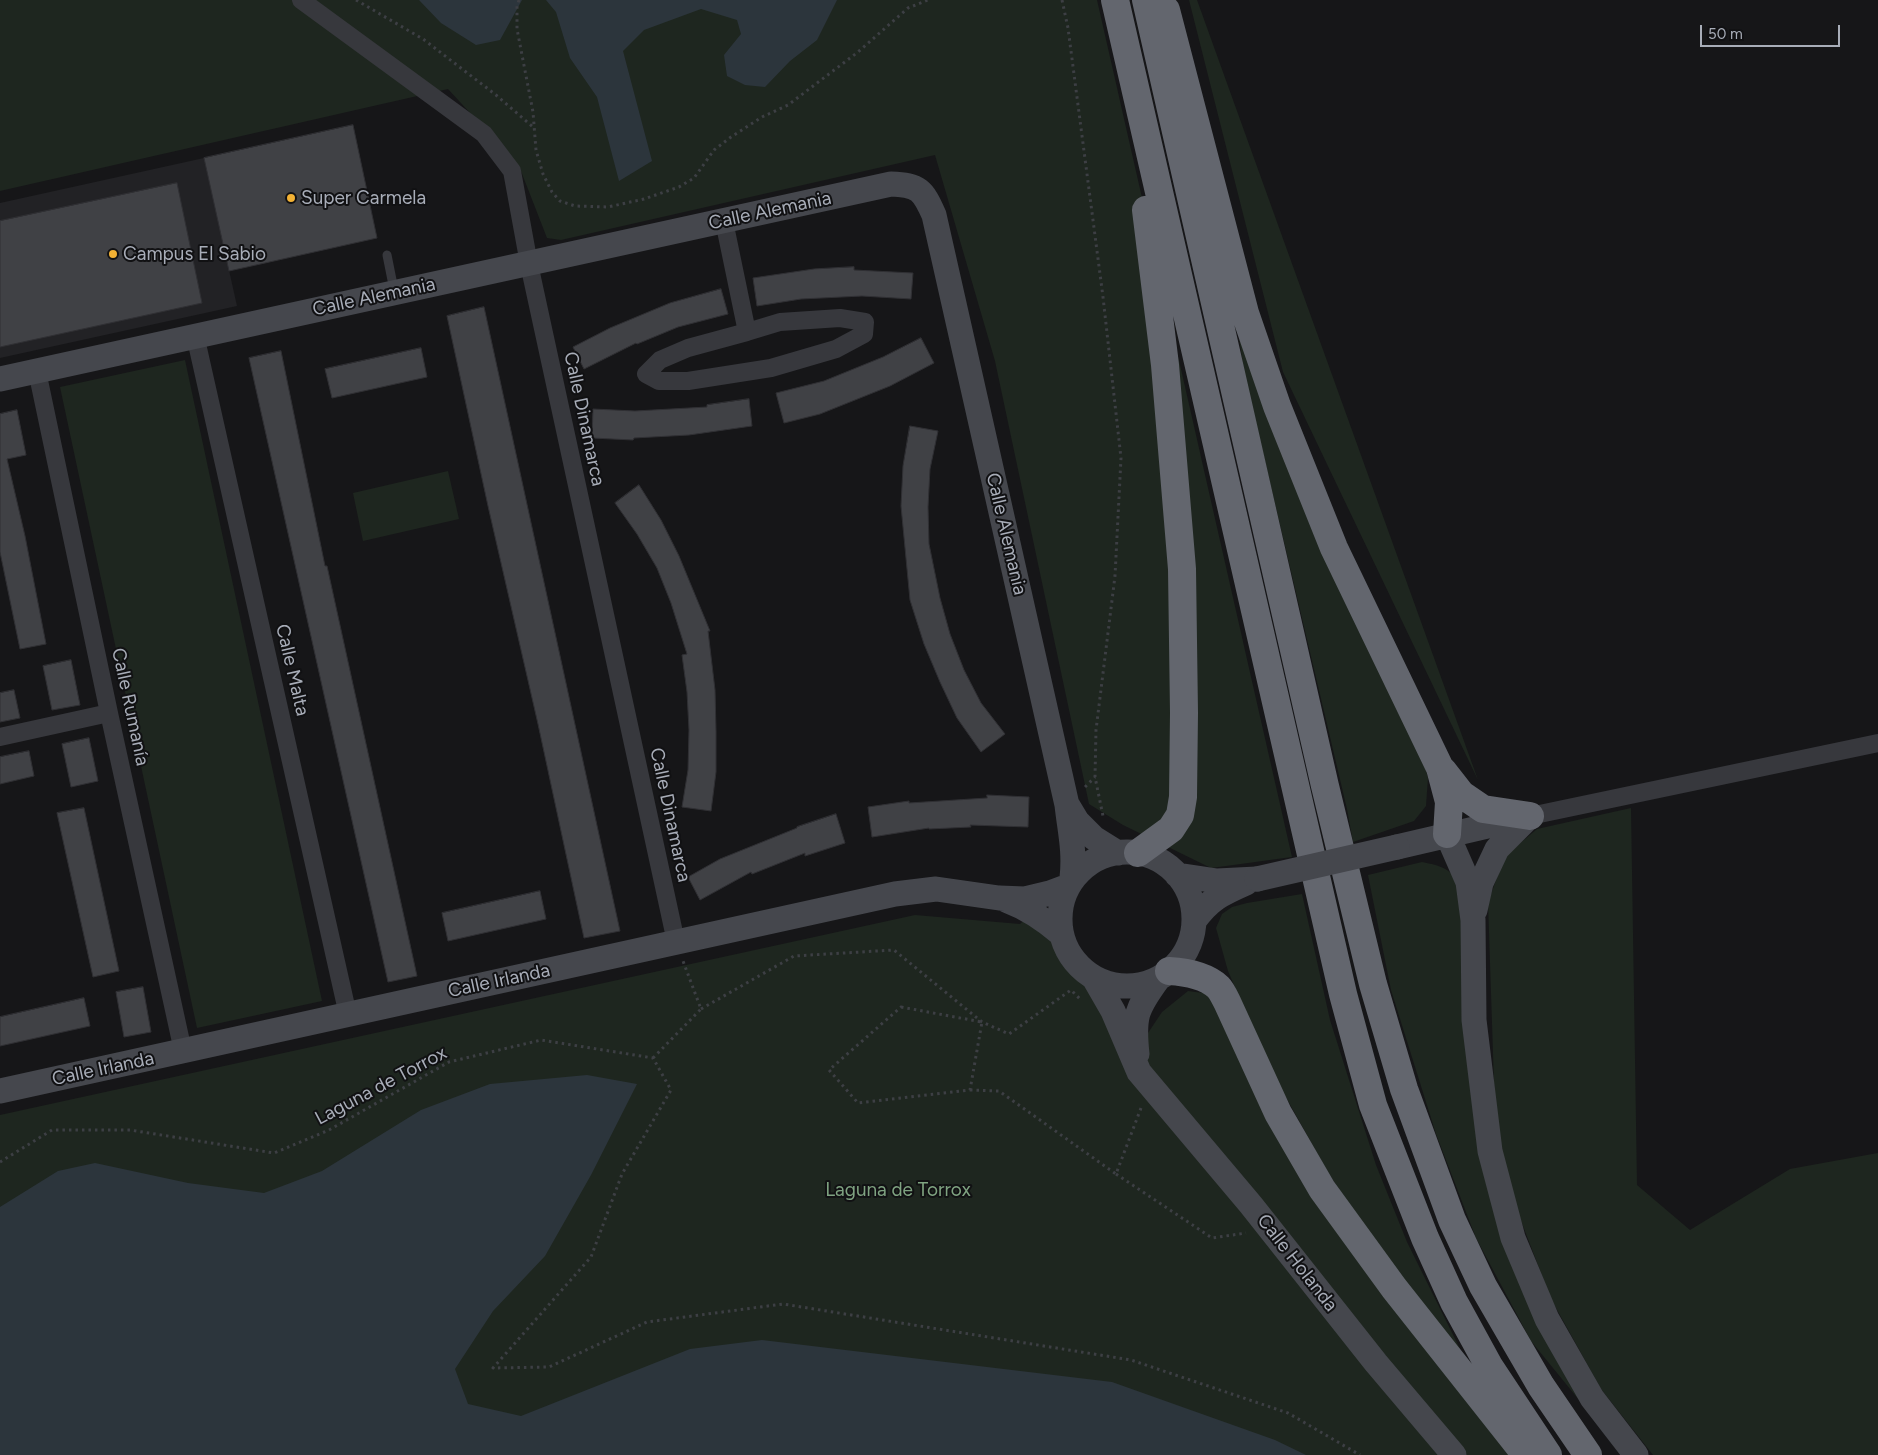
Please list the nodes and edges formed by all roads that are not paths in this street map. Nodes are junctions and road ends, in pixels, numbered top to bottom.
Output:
1 (301, 0) edge
2 (1115, 0) edge
3 (1146, 0) edge
4 (1164, 0) edge
5 (1150, 158) junction
6 (724, 221) junction
7 (387, 255) dead end
8 (529, 264) junction
9 (395, 293) junction
10 (747, 332) junction
11 (195, 335) junction
12 (37, 371) junction
13 (0, 379) edge
14 (109, 713) junction
15 (0, 737) edge
16 (1878, 743) edge
17 (1440, 768) junction
18 (1067, 805) junction
19 (1530, 816) junction
20 (1447, 834) junction
21 (1122, 850) junction
22 (1177, 875) junction
23 (1257, 879) junction
24 (1069, 883) junction
25 (999, 898) junction
26 (1473, 920) junction
27 (1194, 921) junction
28 (1061, 934) junction
29 (676, 942) junction
30 (1163, 975) junction
31 (1094, 978) junction
32 (348, 1015) junction
33 (183, 1051) junction
34 (0, 1091) edge
35 (1142, 1091) junction
36 (1454, 1455) edge
37 (1526, 1455) edge
38 (1548, 1455) edge
39 (1588, 1455) edge
40 (1636, 1455) edge

1 - 8 street, Calle Dinamarca
2 - 5 highway
3 - 39 highway
4 - 17 highway
5 - 21 highway
5 - 38 highway
6 - 8 street, Calle Alemania
6 - 10 street
6 - 18 street, Calle Alemania
7 - 9 lane
8 - 9 street, Calle Alemania
8 - 29 street, Calle Dinamarca
9 - 11 street, Calle Alemania
10 - 10 street
11 - 12 street, Calle Alemania
11 - 32 street, Calle Malta
12 - 13 street, Calle Alemania
12 - 14 street, Calle Rumanía
14 - 15 street
14 - 33 street, Calle Rumanía
16 - 19 street
17 - 19 highway
17 - 20 highway
18 - 21 street, Calle Alemania
18 - 24 street, Calle Alemania
19 - 20 street
19 - 26 street
20 - 23 street, bridge
20 - 26 street
21 - 22 street
21 - 24 street
22 - 23 street
22 - 27 street
23 - 27 street
24 - 25 street, Calle Irlanda
24 - 28 street
25 - 28 street, Calle Irlanda
25 - 29 street, Calle Irlanda
26 - 40 street
27 - 30 street
28 - 31 street
29 - 32 street, Calle Irlanda
30 - 31 street
30 - 35 street
30 - 37 highway
31 - 35 street, Calle Holanda
32 - 33 street, Calle Irlanda
33 - 34 street, Calle Irlanda
35 - 36 street, Calle Holanda

